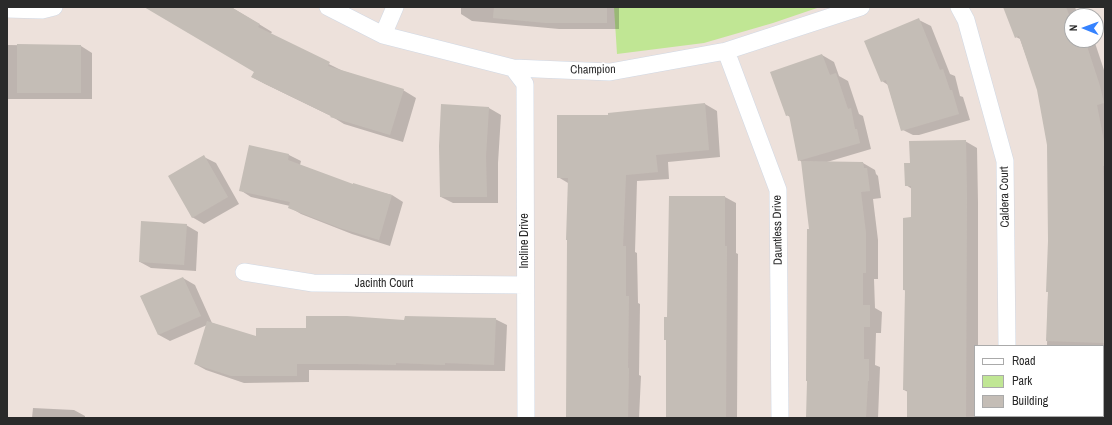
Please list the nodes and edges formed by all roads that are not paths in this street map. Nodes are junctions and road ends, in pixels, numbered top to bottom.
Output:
1 (54, 7) edge
2 (328, 7) edge
3 (395, 7) edge
4 (861, 7) edge
5 (959, 7) edge
6 (7, 9) edge
7 (383, 35) junction
8 (726, 51) junction
9 (513, 68) junction
10 (244, 272) dead end
11 (525, 285) junction
12 (1006, 345) edge
13 (526, 418) edge
14 (780, 418) edge

1 - 6 street
2 - 7 street, Champion
3 - 7 street
4 - 8 street, Champion
5 - 12 street, Caldera Court
7 - 9 street, Champion
8 - 9 street, Champion
8 - 14 street, Dauntless Drive
9 - 11 street, Incline Drive
10 - 11 street, Jacinth Court
11 - 13 street, Incline Drive

